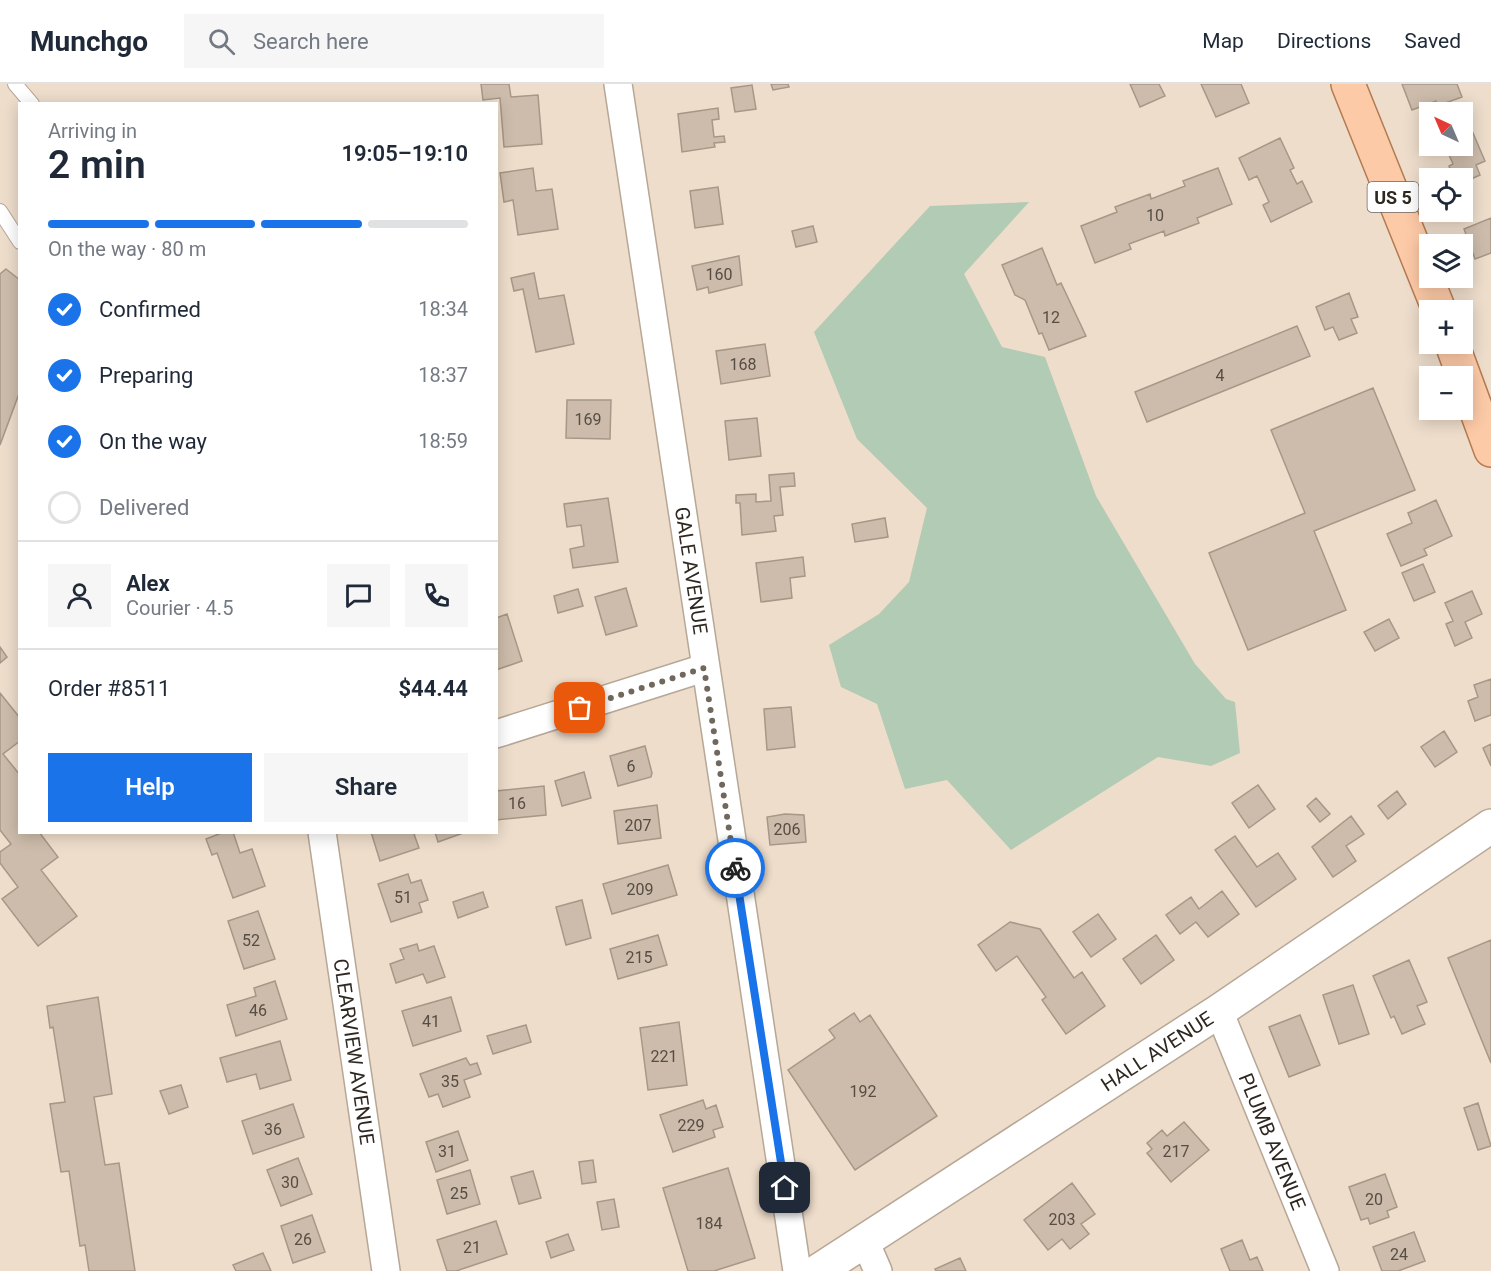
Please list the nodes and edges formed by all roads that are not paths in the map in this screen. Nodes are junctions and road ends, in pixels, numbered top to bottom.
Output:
1 (15, 84) edge
2 (618, 84) edge
3 (1348, 84) edge
4 (30, 102) edge
5 (0, 211) edge
6 (18, 239) edge
7 (1435, 300) edge
8 (1456, 354) edge
9 (1491, 450) edge
10 (704, 668) junction
11 (498, 733) edge
12 (1491, 826) edge
13 (322, 834) edge
14 (1219, 1011) junction
15 (865, 1241) junction
16 (386, 1271) edge
17 (797, 1271) edge
18 (818, 1271) edge
19 (878, 1271) edge
20 (1325, 1271) edge

1 - 4 lane
2 - 10 street, GALE AVENUE
3 - 7 main road, US 5
5 - 6 lane
8 - 9 main road
10 - 11 street
10 - 17 street, GALE AVENUE
12 - 14 street, HALL AVENUE
13 - 16 street, CLEARVIEW AVENUE
14 - 15 street, HALL AVENUE
14 - 20 street, PLUMB AVENUE
15 - 18 street, HALL AVENUE
15 - 19 street

